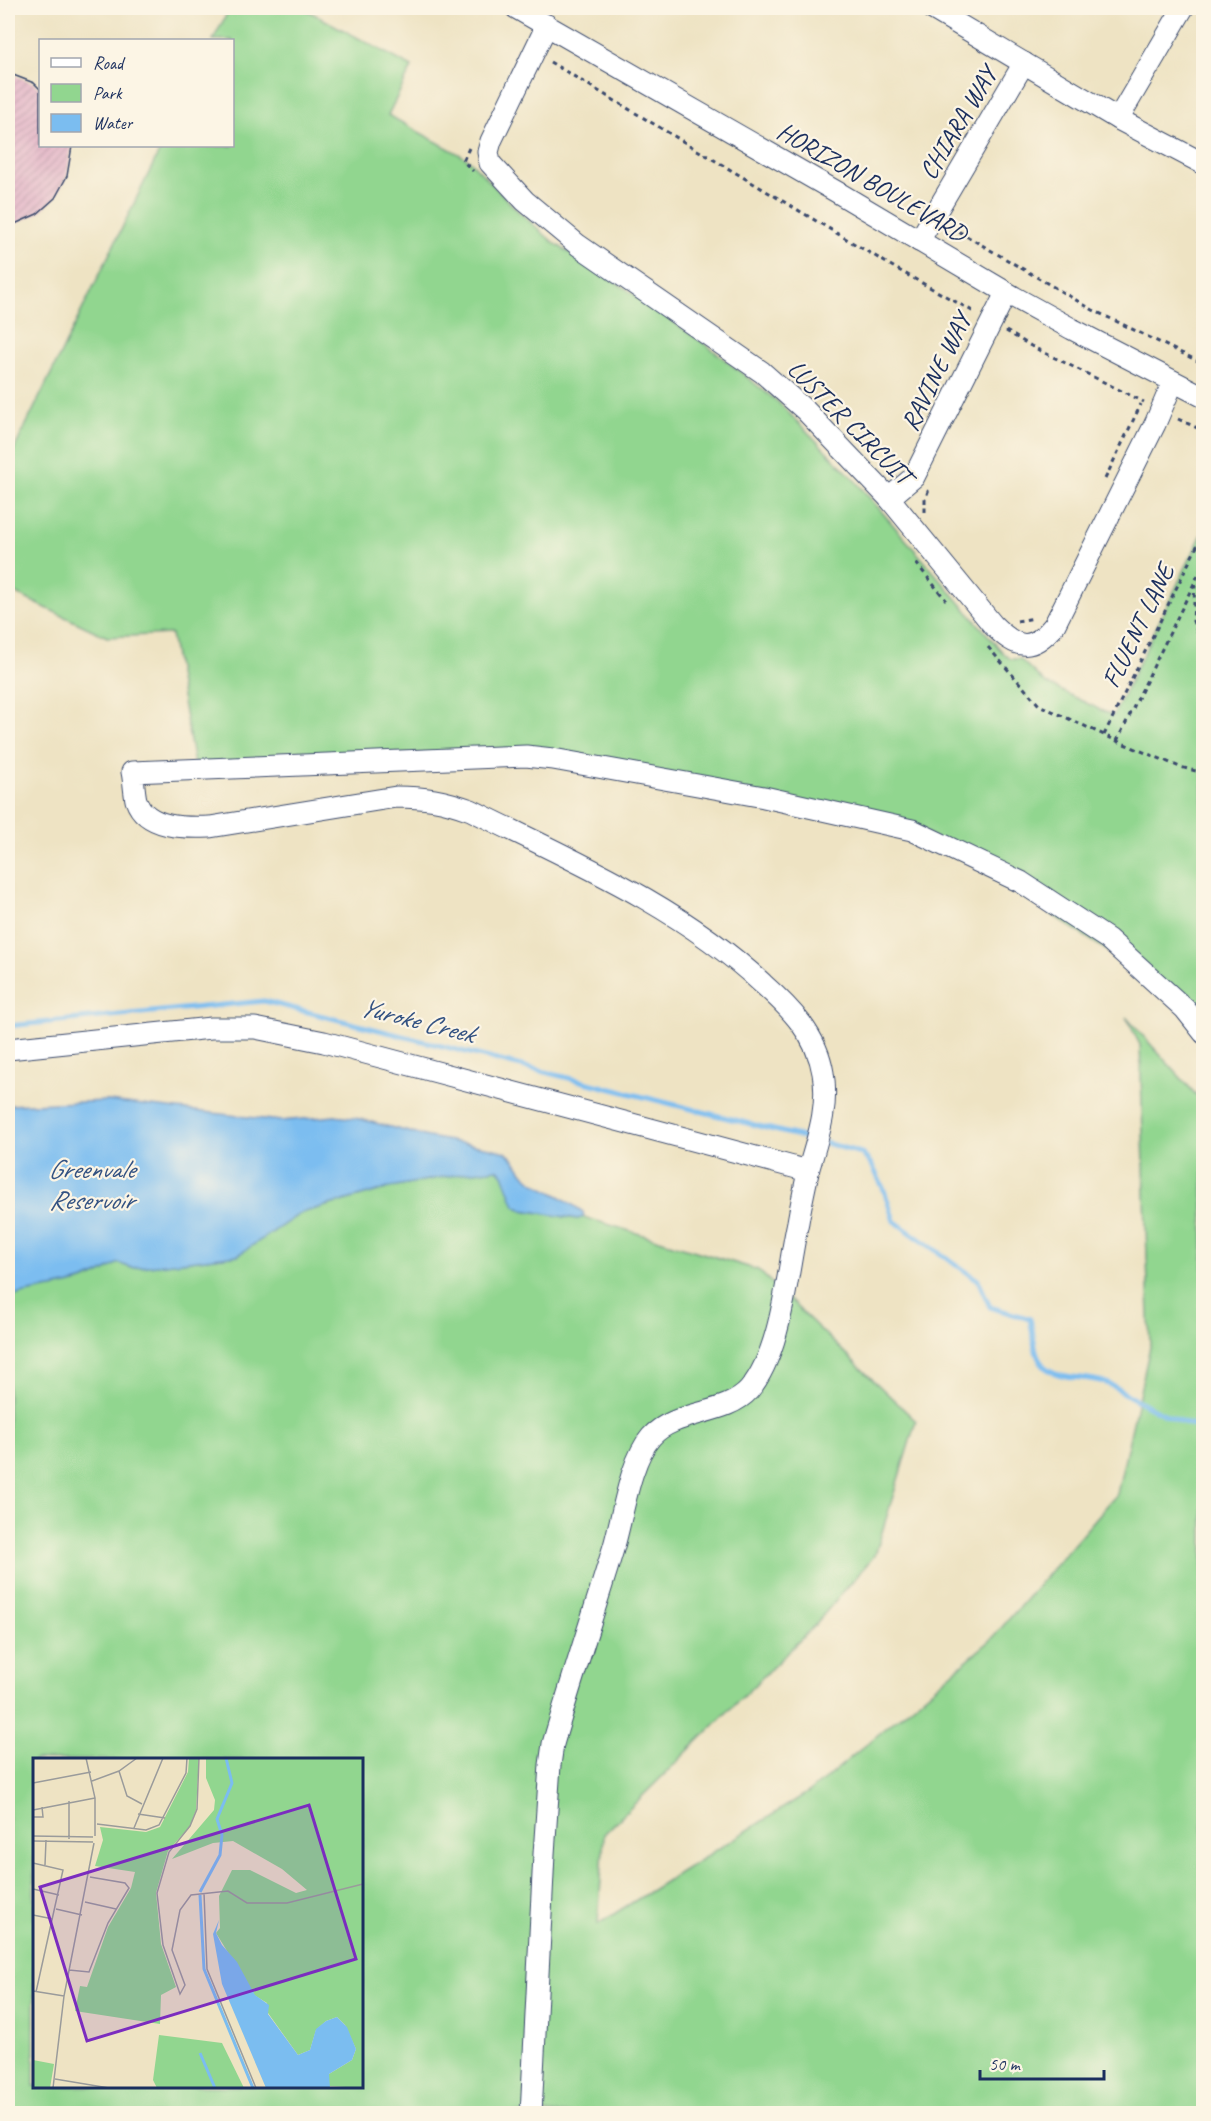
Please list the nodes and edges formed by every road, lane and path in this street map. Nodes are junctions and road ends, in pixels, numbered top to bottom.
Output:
1 (516, 8) edge
2 (931, 8) edge
3 (1183, 8) edge
4 (956, 14) edge
5 (547, 25) junction
6 (543, 58) dead end
7 (1024, 63) junction
8 (1118, 119) junction
9 (473, 141) dead end
10 (1203, 164) edge
11 (479, 177) dead end
12 (951, 227) dead end
13 (919, 241) junction
14 (1006, 293) junction
15 (982, 317) dead end
16 (1001, 328) dead end
17 (1203, 364) edge
18 (1173, 382) junction
19 (1203, 397) edge
20 (1143, 402) junction
21 (1151, 406) dead end
22 (1175, 417) dead end
23 (1203, 431) edge
24 (1102, 484) dead end
25 (930, 489) dead end
26 (889, 498) junction
27 (925, 512) dead end
28 (1203, 532) edge
29 (915, 562) dead end
30 (1203, 563) edge
31 (1196, 578) junction
32 (952, 606) dead end
33 (1037, 617) dead end
34 (1013, 621) dead end
35 (983, 641) dead end
36 (1203, 652) edge
37 (1104, 735) junction
38 (1117, 741) junction
39 (1203, 773) edge
40 (1203, 1033) edge
41 (8, 1049) edge
42 (808, 1171) junction
43 (531, 2114) edge

1 - 5 street, HORIZON BOULEVARD
2 - 4 street
3 - 8 street
4 - 7 street
5 - 13 street, HORIZON BOULEVARD
5 - 26 street, LUSTER CIRCUIT
6 - 15 path
7 - 8 street
7 - 13 street, CHIARA WAY
8 - 10 street
9 - 11 path
12 - 17 path
13 - 14 street, HORIZON BOULEVARD
14 - 18 street, HORIZON BOULEVARD
14 - 26 street, RAVINE WAY
16 - 20 path
18 - 19 street, HORIZON BOULEVARD
18 - 26 street, LUSTER CIRCUIT
20 - 21 path
20 - 24 path
22 - 23 path
25 - 27 path
28 - 37 path, FLUENT LANE
29 - 32 path
30 - 31 path
31 - 36 path
31 - 38 path
33 - 34 path
35 - 37 path
37 - 38 path
38 - 39 path
40 - 42 street
41 - 42 street
42 - 43 street

